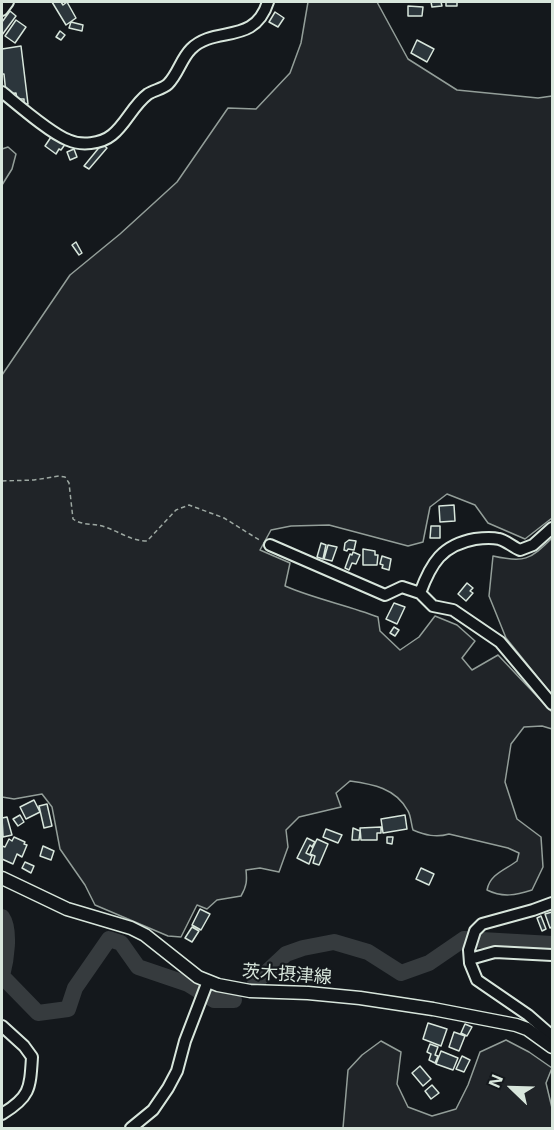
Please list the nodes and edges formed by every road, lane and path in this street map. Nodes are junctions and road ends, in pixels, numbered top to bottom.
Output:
1 (8, 2) edge
2 (268, 2) edge
3 (2, 10) edge
4 (2, 92) edge
5 (2, 481) edge
6 (552, 528) edge
7 (270, 545) joint
8 (420, 593) junction
9 (552, 704) edge
10 (2, 878) edge
11 (552, 903) edge
12 (469, 954) junction
13 (552, 955) edge
14 (206, 985) junction
15 (2, 1026) edge
16 (552, 1036) edge
17 (552, 1047) edge
18 (2, 1114) edge
19 (131, 1128) edge

1 - 3 street
2 - 4 street
5 - 7 path
6 - 8 street
7 - 8 street
8 - 9 street
10 - 14 main road, 茨木摂津線
11 - 12 street
12 - 13 street
12 - 16 street
14 - 17 main road, 茨木摂津線
14 - 19 street
15 - 18 street

